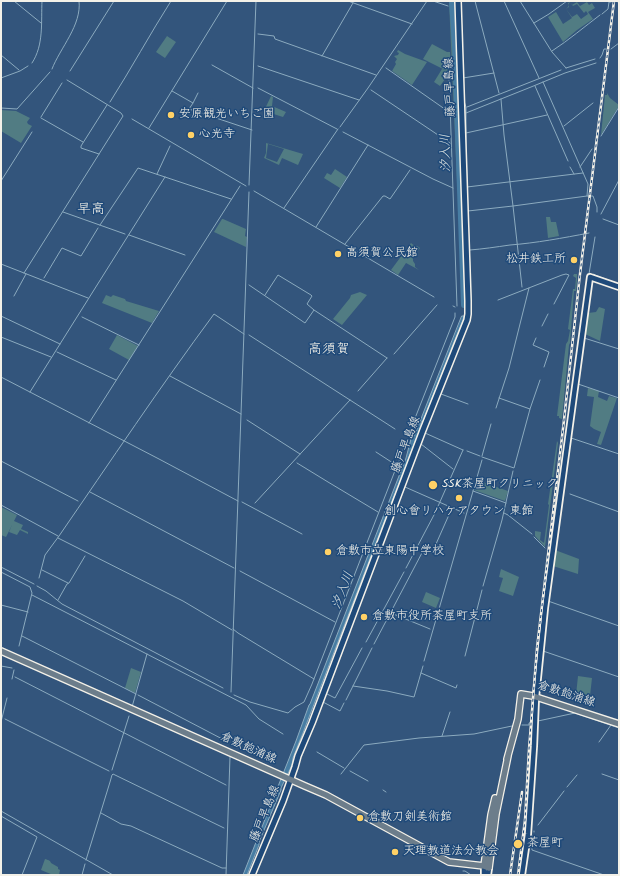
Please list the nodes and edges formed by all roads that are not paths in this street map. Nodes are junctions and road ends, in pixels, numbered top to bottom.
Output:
1 (458, 1) edge
2 (619, 287) edge
3 (1, 651) edge
4 (536, 697) junction
5 (619, 724) edge
6 (508, 756) junction
7 (289, 779) junction
8 (501, 789) junction
9 (491, 815) junction
10 (492, 840) junction
11 (486, 855) junction
12 (487, 867) junction
13 (252, 875) edge
14 (484, 875) edge
15 (488, 875) edge
16 (522, 875) edge

1 - 7 main road, 藤戸早島線
2 - 4 street
3 - 7 main road, 倉敷飽浦線
4 - 5 main road, 倉敷飽浦線
4 - 6 main road, 倉敷飽浦線
4 - 16 street
6 - 8 main road, 倉敷飽浦線
6 - 9 main road, 倉敷飽浦線
7 - 12 main road, 倉敷飽浦線
7 - 13 main road, 藤戸早島線
8 - 9 main road
8 - 10 main road, 倉敷飽浦線
9 - 11 main road, 倉敷飽浦線
10 - 11 main road
10 - 12 main road
11 - 12 main road, 倉敷飽浦線
12 - 14 street
12 - 15 street

